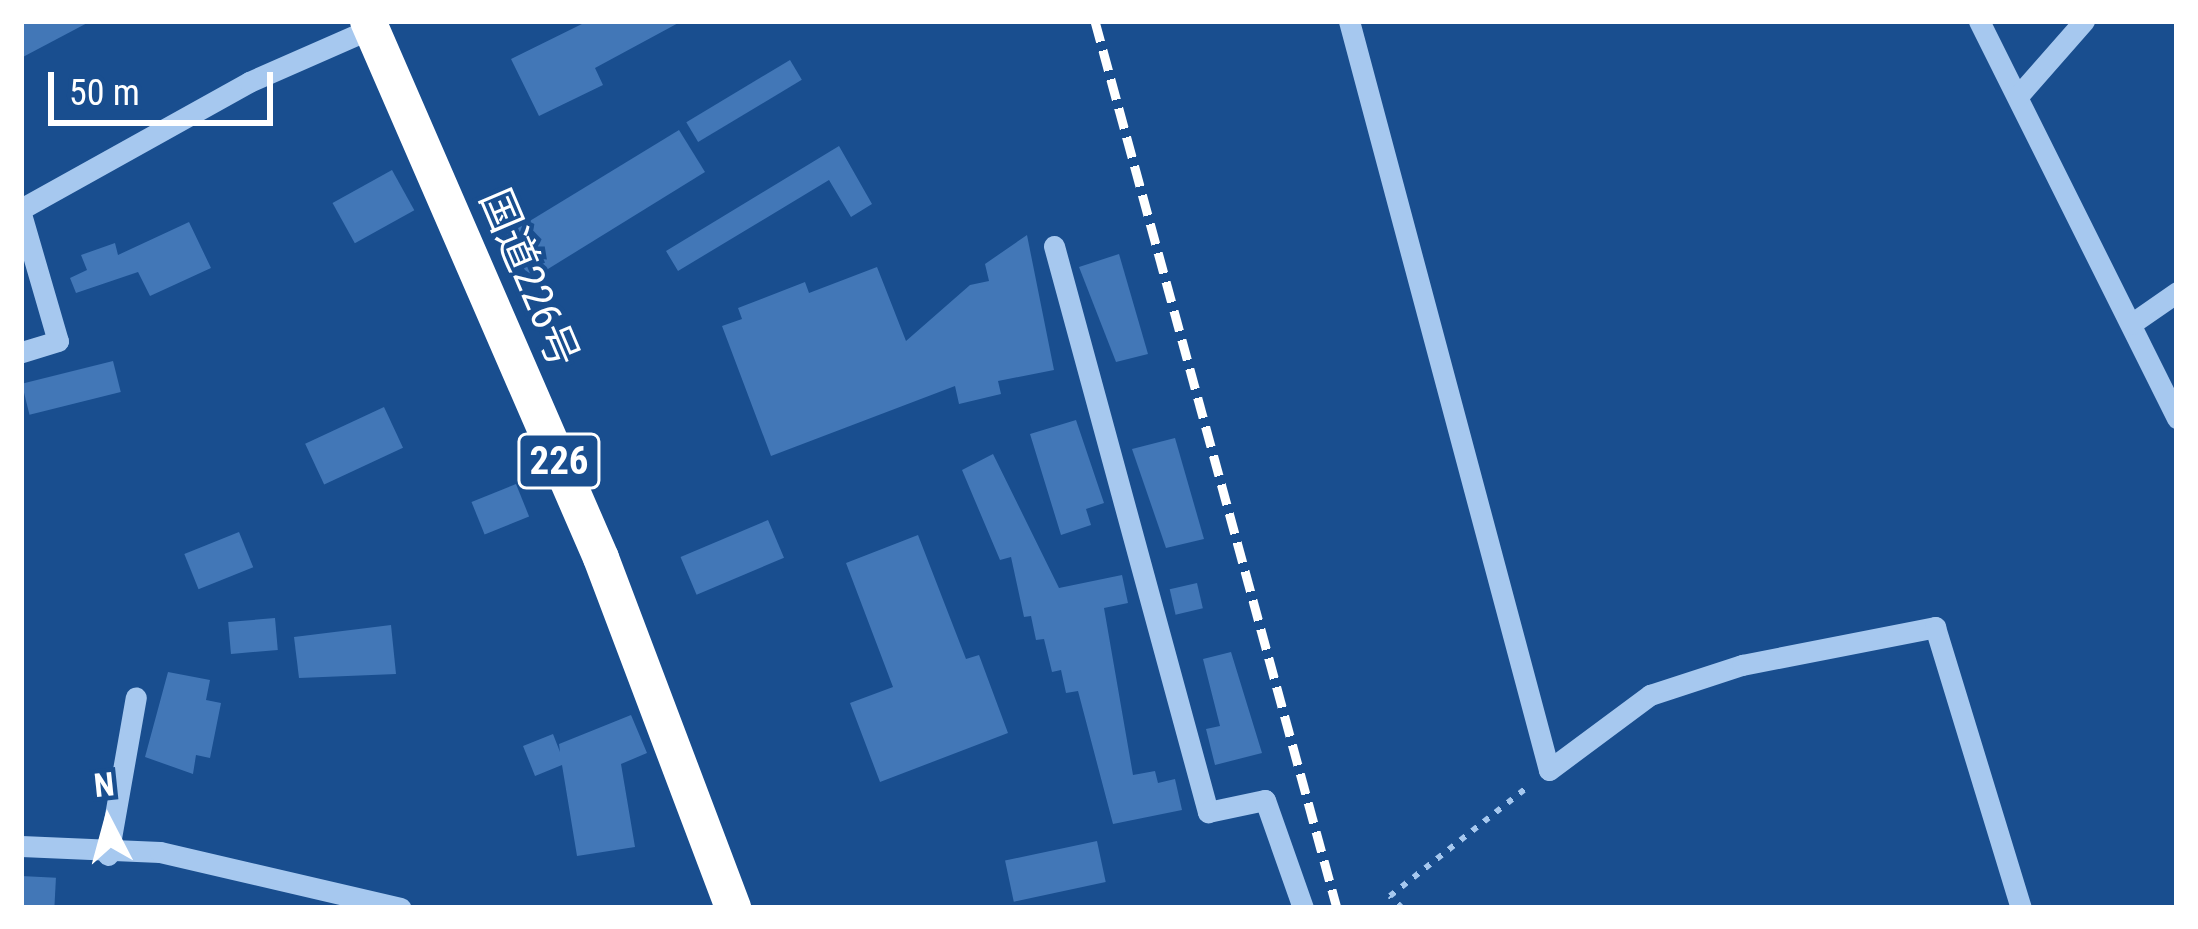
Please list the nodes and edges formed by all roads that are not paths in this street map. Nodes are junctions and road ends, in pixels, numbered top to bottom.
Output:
1 (1349, 21) edge
2 (1978, 21) edge
3 (2084, 21) edge
4 (370, 25) edge
5 (2018, 96) junction
6 (21, 212) edge
7 (1054, 246) dead end
8 (2177, 292) edge
9 (2131, 324) junction
10 (21, 352) edge
11 (2177, 418) edge
12 (136, 697) dead end
13 (21, 846) edge
14 (108, 855) junction
15 (365, 904) edge
16 (401, 908) edge
17 (734, 908) edge
18 (1303, 908) edge
19 (2021, 908) edge

1 - 19 street
2 - 5 street
3 - 5 street
4 - 6 street
4 - 17 highway, 国道226号 / 226
5 - 9 street
6 - 10 street
7 - 18 street
8 - 9 street
9 - 11 street
12 - 14 street
13 - 14 street
14 - 15 street
15 - 16 street

